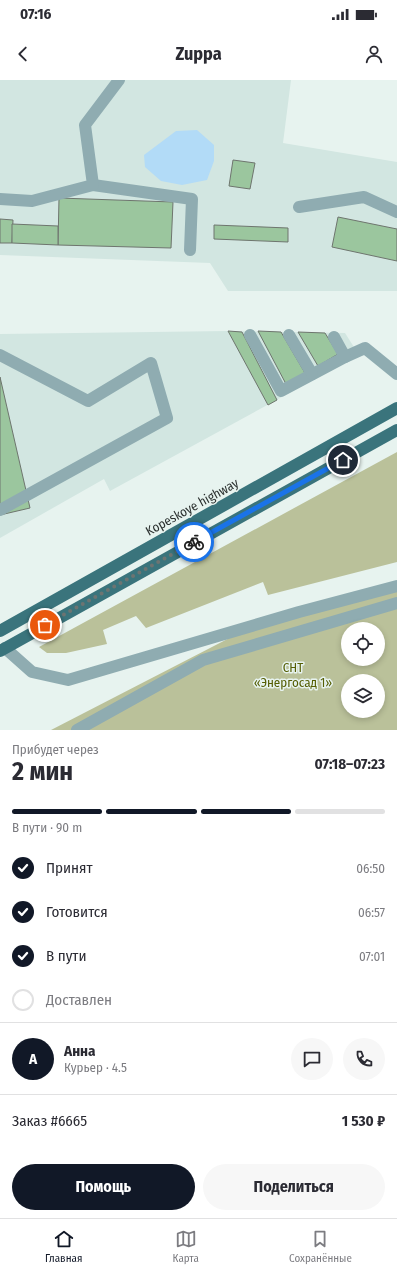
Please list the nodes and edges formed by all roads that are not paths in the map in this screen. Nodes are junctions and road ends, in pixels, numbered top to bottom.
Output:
1 (119, 80) edge
2 (93, 186) junction
3 (0, 199) edge
4 (299, 206) dead end
5 (397, 212) edge
6 (190, 250) dead end
7 (289, 335) dead end
8 (250, 336) dead end
9 (334, 338) dead end
10 (0, 355) edge
11 (345, 357) junction
12 (312, 374) junction
13 (397, 374) edge
14 (397, 408) edge
15 (397, 430) edge
16 (0, 510) edge
17 (397, 586) edge
18 (397, 603) edge
19 (0, 631) edge
20 (2, 649) edge
21 (77, 730) edge

1 - 2 street
2 - 3 street
2 - 6 street
4 - 5 street
7 - 12 street
8 - 12 street
9 - 11 street
10 - 16 street
11 - 12 street
11 - 13 street
14 - 19 main road, Kopeskoye highway
15 - 20 main road
17 - 20 street
18 - 21 street

